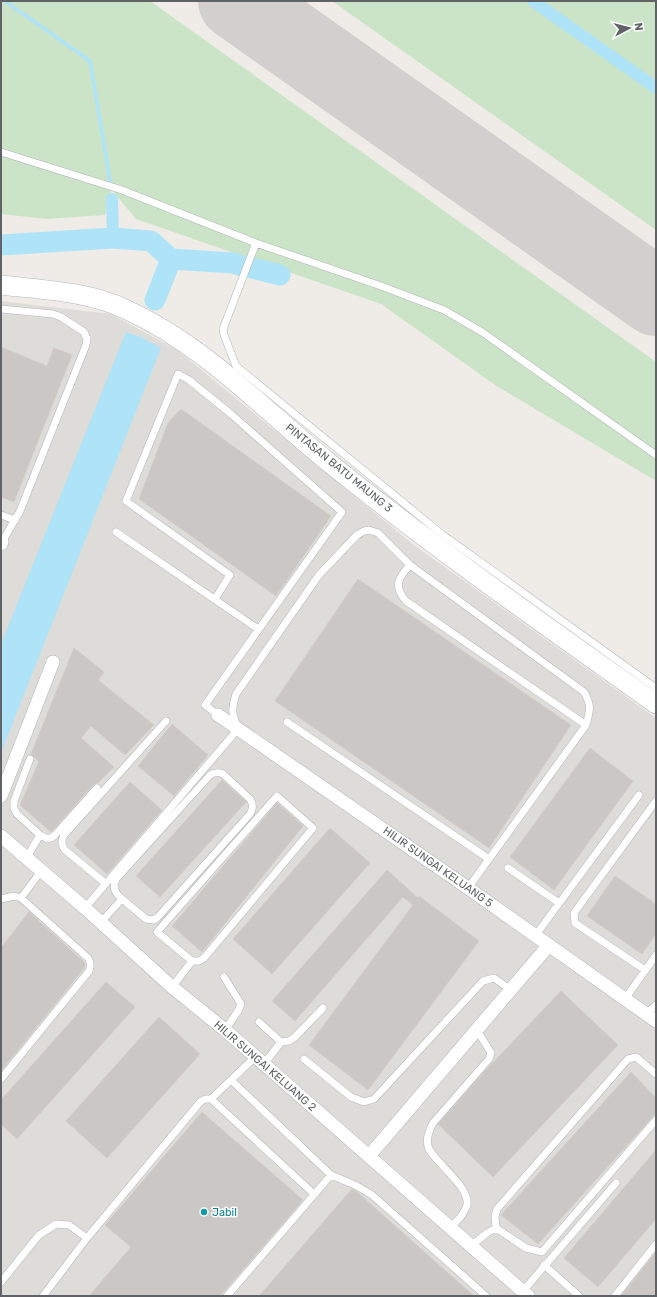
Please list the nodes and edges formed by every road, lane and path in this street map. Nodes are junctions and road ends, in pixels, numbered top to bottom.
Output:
1 (1, 152) edge
2 (256, 243) junction
3 (1, 285) edge
4 (1, 309) edge
5 (656, 455) edge
6 (1, 515) edge
7 (15, 520) junction
8 (116, 532) dead end
9 (1, 542) edge
10 (410, 565) junction
11 (215, 600) junction
12 (258, 629) junction
13 (53, 662) dead end
14 (656, 688) edge
15 (656, 704) edge
16 (218, 715) joint
17 (166, 722) dead end
18 (287, 722) dead end
19 (586, 725) junction
20 (238, 729) junction
21 (30, 759) dead end
22 (97, 788) dead end
23 (639, 795) dead end
24 (1, 796) edge
25 (656, 801) edge
26 (40, 835) junction
27 (1, 836) edge
28 (27, 857) junction
29 (489, 859) junction
30 (508, 868) dead end
31 (42, 870) junction
32 (105, 883) junction
33 (468, 888) junction
34 (21, 898) junction
35 (1, 899) edge
36 (122, 899) junction
37 (559, 903) junction
38 (86, 908) junction
39 (101, 922) junction
40 (535, 936) junction
41 (549, 945) junction
42 (656, 955) edge
43 (192, 962) junction
44 (645, 970) junction
45 (224, 977) dead end
46 (172, 987) junction
47 (511, 990) junction
48 (625, 999) junction
49 (656, 1005) edge
50 (323, 1008) dead end
51 (651, 1018) edge
52 (260, 1022) dead end
53 (225, 1030) junction
54 (477, 1030) junction
55 (281, 1042) junction
56 (304, 1059) dead end
57 (259, 1061) junction
58 (656, 1074) edge
59 (1, 1079) edge
60 (231, 1080) junction
61 (211, 1099) junction
62 (656, 1120) edge
63 (369, 1156) junction
64 (331, 1176) junction
65 (616, 1183) dead end
66 (314, 1194) junction
67 (450, 1228) junction
68 (496, 1228) junction
69 (87, 1238) junction
70 (656, 1244) edge
71 (471, 1246) junction
72 (544, 1265) junction
73 (1, 1282) edge
74 (525, 1294) edge
75 (42, 1296) edge
76 (227, 1296) edge
77 (486, 1296) edge
78 (579, 1296) edge
79 (615, 1296) edge

1 - 2 lane
2 - 5 lane
2 - 14 lane
3 - 15 street, PINTASAN BATU MAUNG 3
4 - 7 lane
6 - 7 lane
7 - 9 lane
8 - 11 lane
10 - 19 lane
10 - 19 lane
10 - 20 lane
11 - 12 lane
11 - 12 lane
12 - 16 lane
13 - 24 street
16 - 20 street, HILIR SUNGAI KELUANG 5
17 - 32 lane
18 - 29 lane
19 - 29 lane
20 - 32 lane
20 - 33 street, HILIR SUNGAI KELUANG 5
21 - 26 lane
22 - 26 lane
23 - 37 lane
25 - 44 lane
26 - 28 lane
27 - 28 street, HILIR SUNGAI KELUANG 2
28 - 31 street, HILIR SUNGAI KELUANG 2
29 - 33 lane
30 - 37 lane
31 - 34 lane
31 - 38 street, HILIR SUNGAI KELUANG 2
32 - 38 lane
33 - 40 street, HILIR SUNGAI KELUANG 5
34 - 35 lane
34 - 59 lane
36 - 36 lane
36 - 39 lane
37 - 40 lane
38 - 39 street, HILIR SUNGAI KELUANG 2
39 - 46 street, HILIR SUNGAI KELUANG 2
40 - 41 street, HILIR SUNGAI KELUANG 5
41 - 47 street
41 - 48 street, HILIR SUNGAI KELUANG 5
42 - 44 lane
43 - 43 lane
43 - 46 lane
44 - 48 lane
45 - 53 lane
46 - 53 street, HILIR SUNGAI KELUANG 2
47 - 54 street
47 - 56 lane
48 - 51 street, HILIR SUNGAI KELUANG 5
49 - 51 lane
50 - 55 lane
52 - 55 lane
53 - 57 street, HILIR SUNGAI KELUANG 2
54 - 63 street
54 - 67 lane
55 - 57 lane
57 - 60 lane
57 - 63 street, HILIR SUNGAI KELUANG 2
58 - 68 lane
60 - 61 lane
60 - 64 lane
61 - 66 lane
61 - 69 lane
62 - 68 lane
63 - 67 street, HILIR SUNGAI KELUANG 2
64 - 66 lane
64 - 77 lane
65 - 72 lane
66 - 76 lane
67 - 71 street, HILIR SUNGAI KELUANG 2
68 - 71 lane
69 - 73 lane
69 - 75 lane
70 - 79 lane
71 - 74 street, HILIR SUNGAI KELUANG 2
72 - 74 lane
72 - 78 lane

